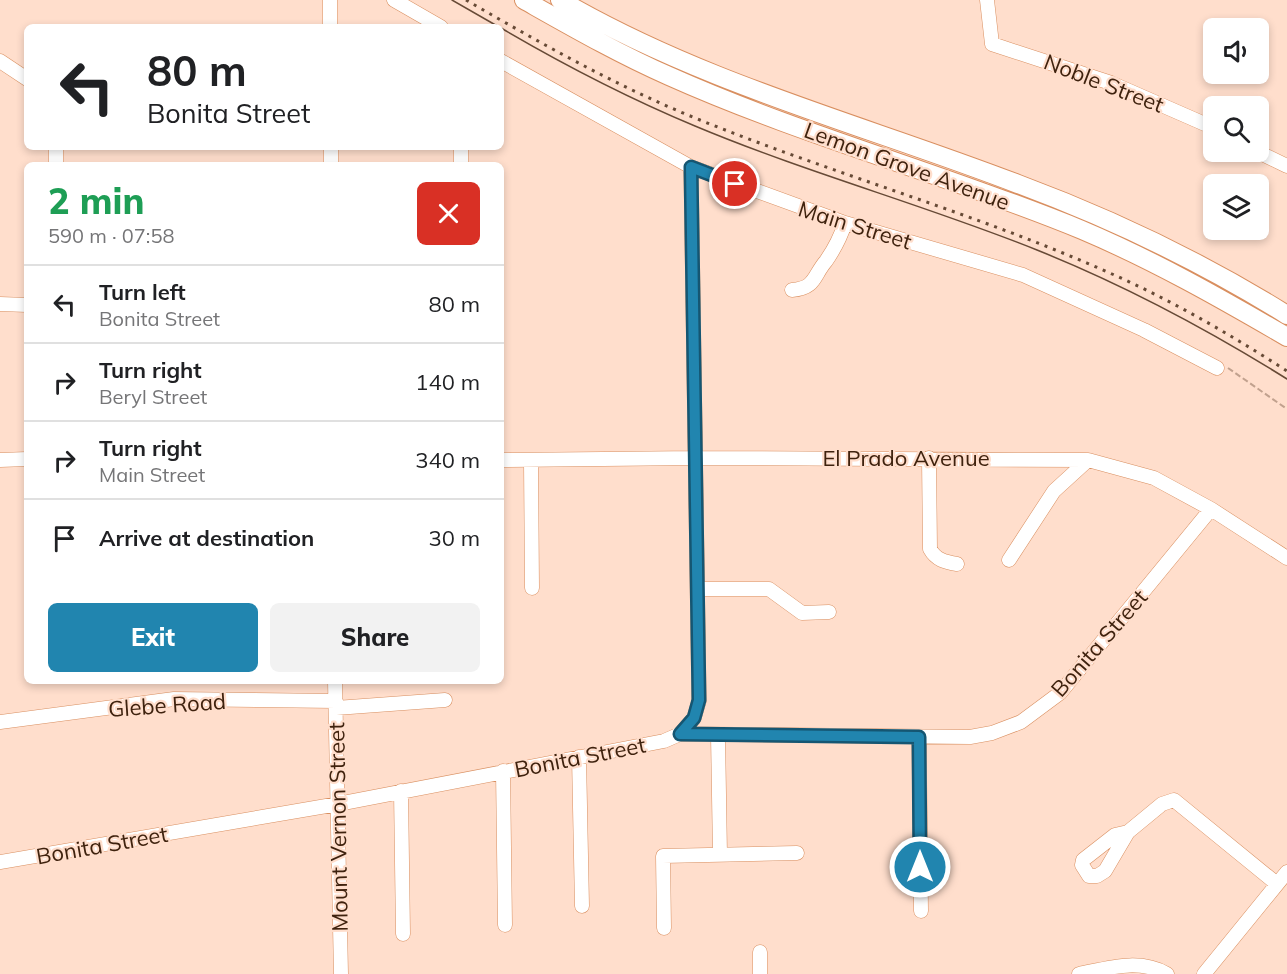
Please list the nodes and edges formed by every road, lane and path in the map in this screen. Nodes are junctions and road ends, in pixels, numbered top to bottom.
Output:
1 (330, 0) edge
2 (394, 0) edge
3 (524, 0) edge
4 (560, 0) edge
5 (987, 0) edge
6 (330, 24) edge
7 (436, 24) edge
8 (0, 61) edge
9 (504, 63) edge
10 (24, 77) edge
11 (839, 121) junction
12 (1203, 123) edge
13 (833, 139) junction
14 (1269, 157) edge
15 (1287, 166) edge
16 (691, 167) junction
17 (845, 223) junction
18 (792, 290) dead end
19 (0, 304) edge
20 (24, 305) edge
21 (1287, 315) edge
22 (1287, 337) edge
23 (1217, 368) dead end
24 (697, 458) junction
25 (929, 458) junction
26 (24, 459) edge
27 (0, 460) edge
28 (504, 460) edge
29 (1088, 460) junction
30 (531, 461) junction
31 (1211, 509) junction
32 (1287, 558) edge
33 (1009, 560) dead end
34 (957, 564) dead end
35 (532, 588) dead end
36 (698, 589) junction
37 (830, 612) dead end
38 (335, 684) edge
39 (445, 700) dead end
40 (336, 704) junction
41 (0, 722) edge
42 (680, 734) junction
43 (718, 735) junction
44 (919, 737) junction
45 (579, 757) junction
46 (502, 771) junction
47 (401, 791) junction
48 (338, 804) junction
49 (1128, 832) dead end
50 (797, 853) dead end
51 (720, 855) junction
52 (0, 862) edge
53 (1287, 872) edge
54 (1277, 884) junction
55 (582, 906) dead end
56 (921, 911) dead end
57 (505, 925) dead end
58 (664, 928) dead end
59 (403, 934) dead end
60 (760, 952) dead end
61 (341, 974) edge
62 (760, 974) edge
63 (1079, 974) edge
64 (1167, 974) edge
65 (1204, 974) edge

1 - 6 street
2 - 7 street
3 - 13 main road, Lemon Grove Avenue
4 - 11 main road, Lemon Grove Avenue
5 - 12 street, Noble Street
8 - 10 street
9 - 16 street, Main Street
11 - 13 main road
11 - 21 main road, Lemon Grove Avenue
13 - 22 main road, Lemon Grove Avenue
14 - 15 street
16 - 17 street, Main Street
16 - 24 street
17 - 18 street
17 - 23 street, Main Street
19 - 20 street
24 - 25 street, El Prado Avenue
24 - 30 street, El Prado Avenue
24 - 36 street
25 - 29 street, El Prado Avenue
25 - 34 street
26 - 27 street
28 - 30 street, El Prado Avenue
29 - 31 street, El Prado Avenue
29 - 33 street
30 - 35 street
31 - 32 street, El Prado Avenue
31 - 44 street, Bonita Street
36 - 37 street
36 - 42 street
38 - 40 street, Mount Vernon Street
39 - 40 street, Glebe Road
40 - 41 street, Glebe Road
40 - 48 street, Mount Vernon Street
42 - 43 street, Bonita Street
42 - 45 street, Bonita Street
43 - 44 street, Bonita Street
43 - 51 street
44 - 56 street
45 - 46 street, Bonita Street
45 - 55 street
46 - 47 street, Bonita Street
46 - 57 street
47 - 48 street, Bonita Street
47 - 59 street
48 - 52 street, Bonita Street
48 - 61 street, Mount Vernon Street
49 - 54 street
50 - 51 street
51 - 58 street
53 - 54 street
54 - 65 street
60 - 62 street
63 - 64 street

